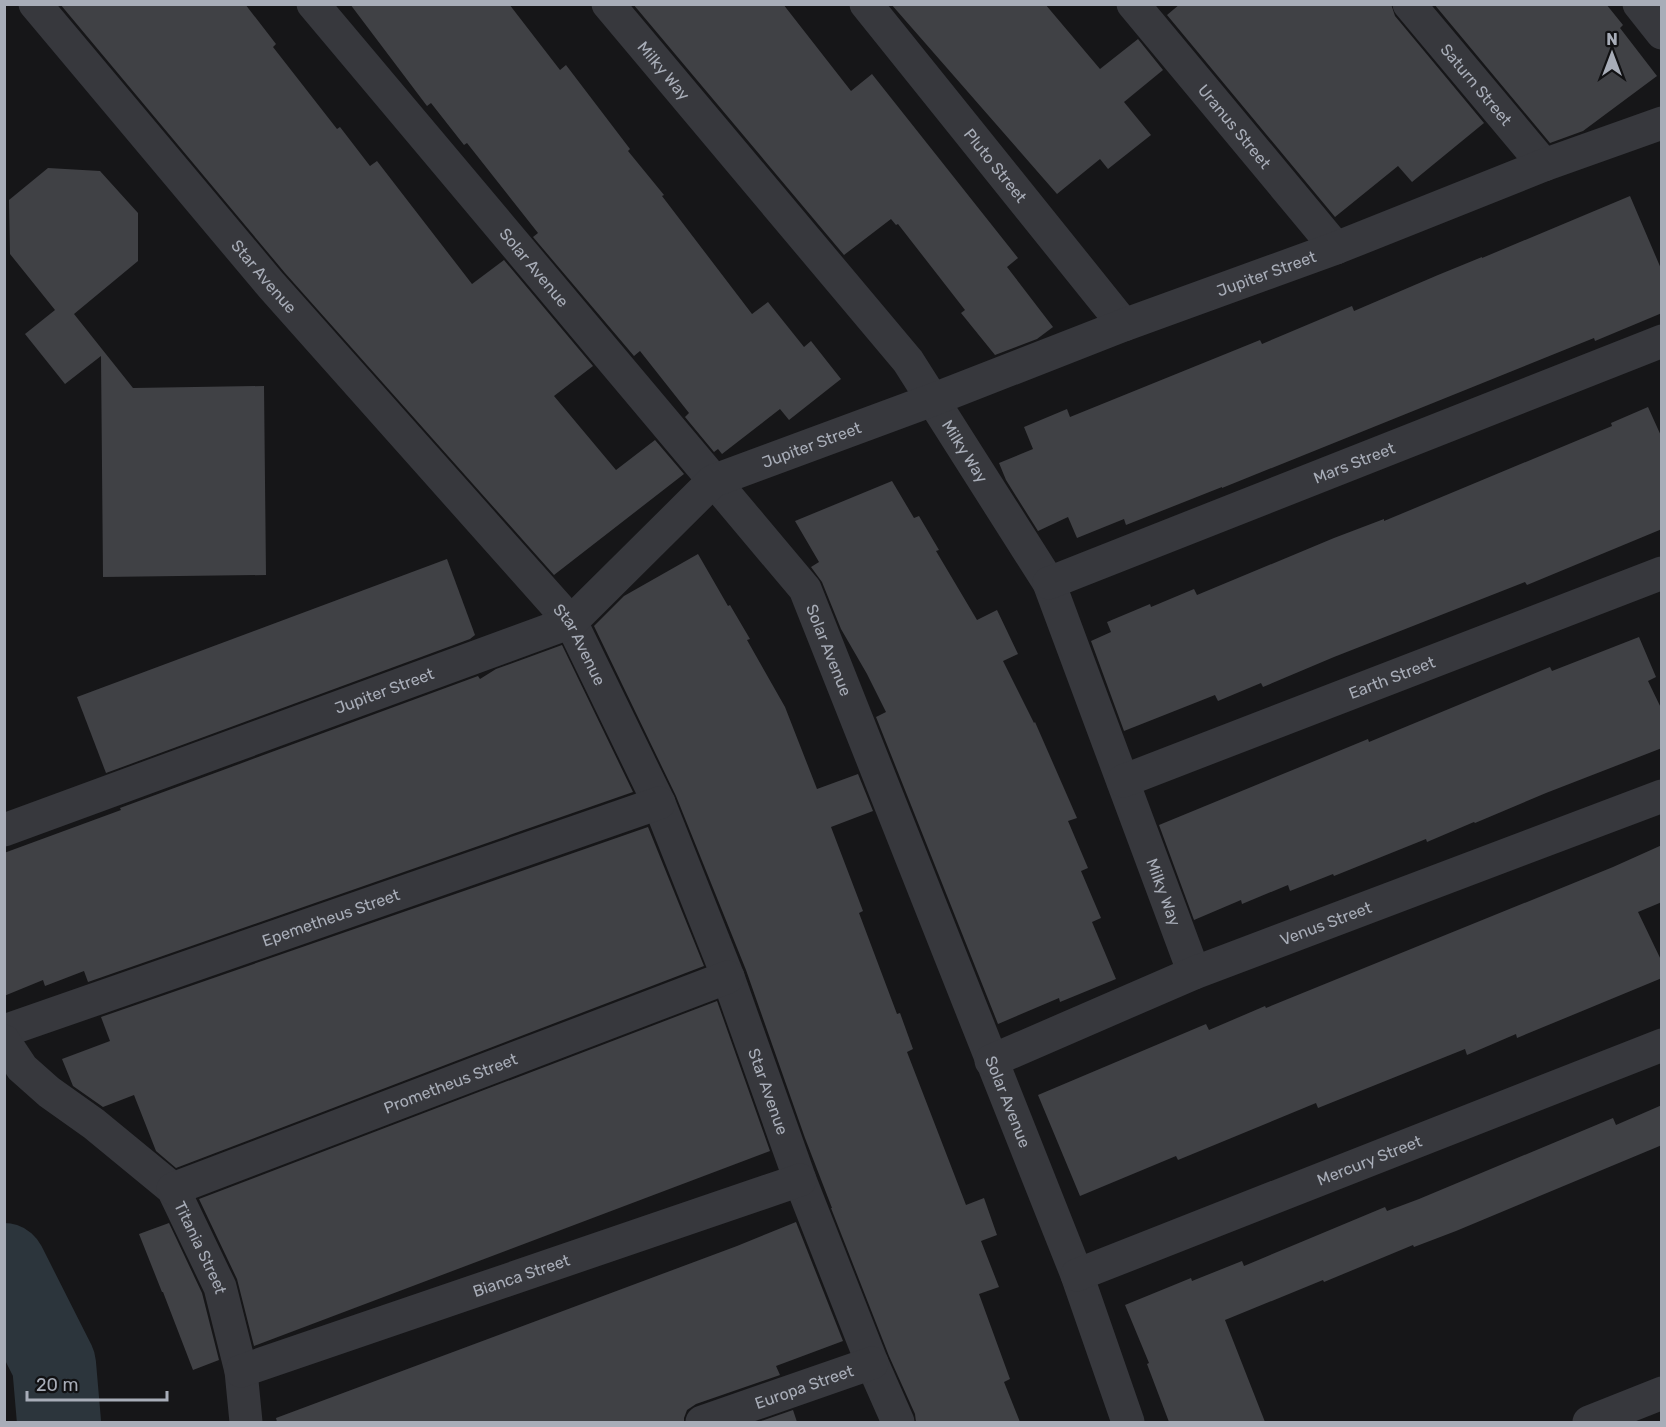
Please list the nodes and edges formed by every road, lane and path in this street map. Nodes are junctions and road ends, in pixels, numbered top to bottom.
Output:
1 (35, 4) edge
2 (313, 4) edge
3 (608, 4) edge
4 (866, 4) edge
5 (1133, 4) edge
6 (1409, 4) edge
7 (1639, 4) edge
8 (1662, 33) edge
9 (1662, 123) edge
10 (1544, 165) junction
11 (1336, 248) junction
12 (1124, 325) junction
13 (1662, 341) edge
14 (932, 400) junction
15 (713, 482) junction
16 (1662, 573) edge
17 (1049, 583) junction
18 (571, 622) junction
19 (1123, 781) junction
20 (1662, 796) edge
21 (659, 803) junction
22 (4, 830) edge
23 (1194, 973) junction
24 (728, 977) junction
25 (4, 1031) edge
26 (4, 1041) edge
27 (1662, 1045) edge
28 (991, 1061) junction
29 (800, 1180) junction
30 (173, 1189) junction
31 (1077, 1275) junction
32 (872, 1363) junction
33 (241, 1371) junction
34 (1662, 1393) edge
35 (246, 1422) edge
36 (702, 1422) edge
37 (898, 1422) edge
38 (1128, 1422) edge
39 (1589, 1422) edge

1 - 18 street, Star Avenue
2 - 15 street, Solar Avenue
3 - 14 street, Milky Way
4 - 12 street, Pluto Street
5 - 11 street, Uranus Street
6 - 10 street, Saturn Street
7 - 8 street
9 - 10 street, Jupiter Street
10 - 11 street, Jupiter Street
11 - 12 street, Jupiter Street
12 - 14 street, Jupiter Street
13 - 17 street, Mars Street
14 - 15 street, Jupiter Street
14 - 17 street, Milky Way
15 - 18 street, Jupiter Street
15 - 28 street, Solar Avenue
16 - 19 street, Earth Street
17 - 19 street, Milky Way
18 - 21 street, Star Avenue
18 - 22 street, Jupiter Street
19 - 23 street, Milky Way
20 - 23 street, Venus Street
21 - 24 street, Star Avenue
21 - 25 street, Epemetheus Street
23 - 28 street, Venus Street
24 - 29 street, Star Avenue
24 - 30 street, Prometheus Street
26 - 30 street, Titania Street
27 - 31 street, Mercury Street
28 - 31 street, Solar Avenue
29 - 32 street, Star Avenue
29 - 33 street, Bianca Street
30 - 33 street, Titania Street
31 - 38 street, Solar Avenue
32 - 36 street, Europa Street
32 - 37 street, Star Avenue
33 - 35 street, Titania Street
34 - 39 street

